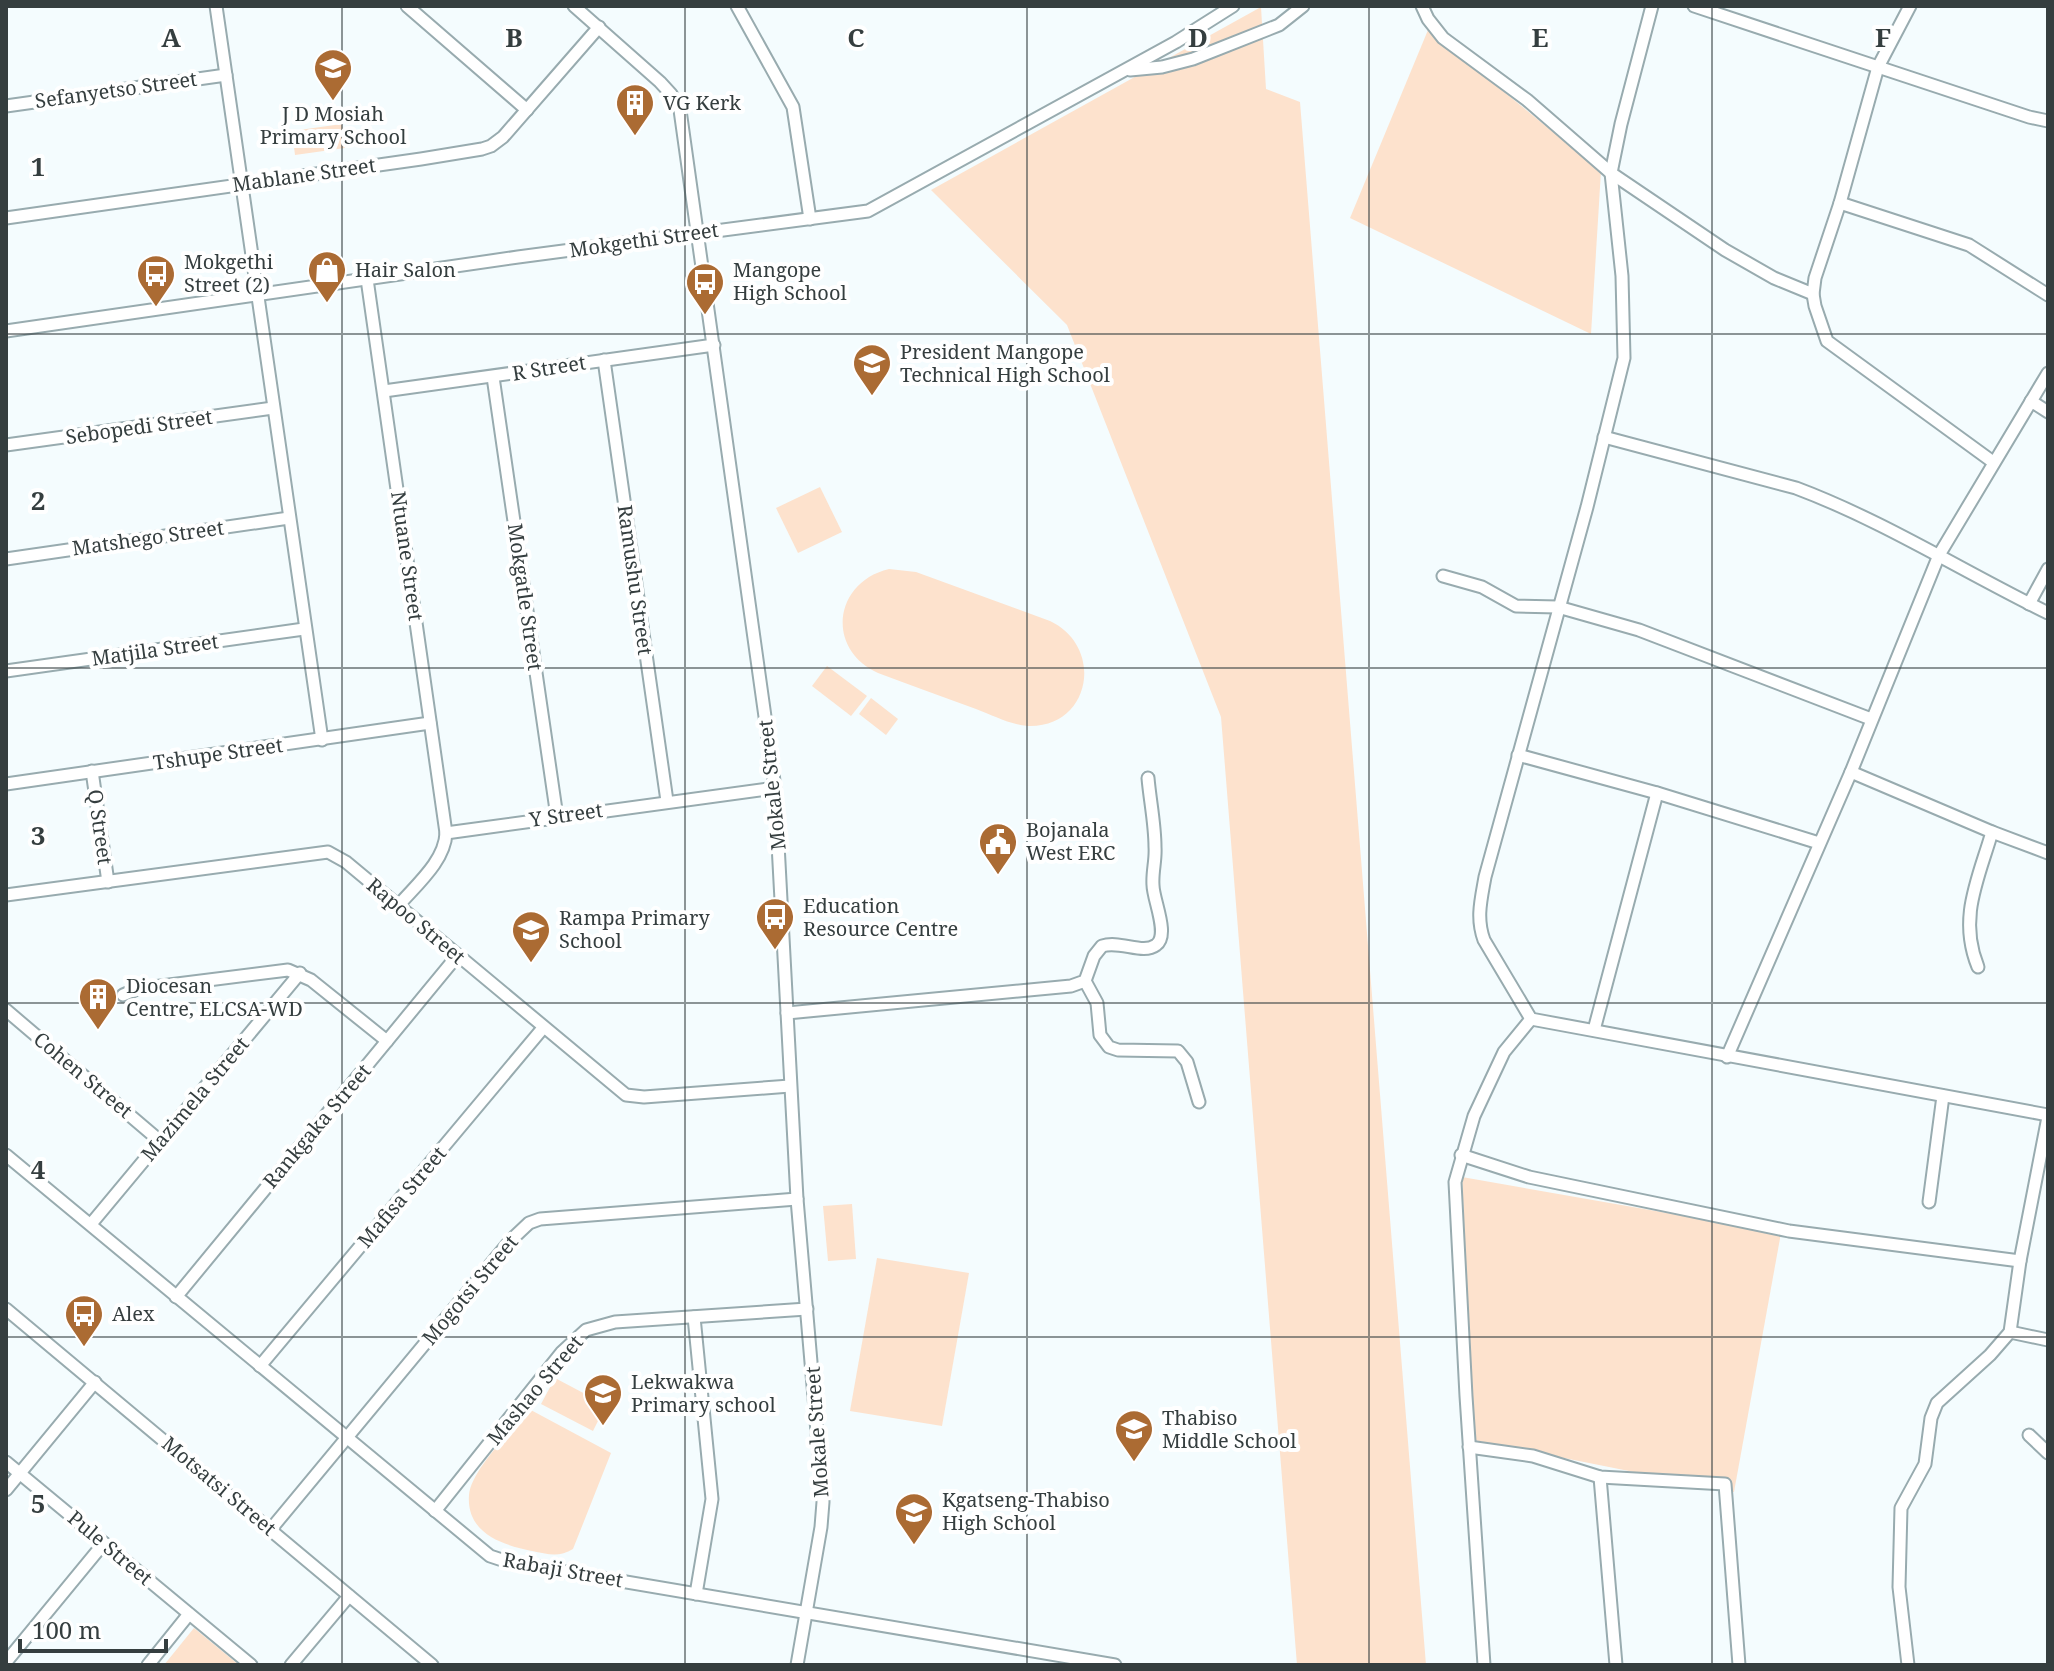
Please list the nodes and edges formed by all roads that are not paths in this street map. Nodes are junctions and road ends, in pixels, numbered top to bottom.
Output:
1 (216, 6) edge
2 (407, 6) edge
3 (574, 6) edge
4 (737, 6) edge
5 (1233, 6) edge
6 (1303, 6) edge
7 (1422, 6) edge
8 (1652, 6) edge
9 (1694, 6) edge
10 (1910, 6) edge
11 (599, 27) junction
12 (1878, 67) junction
13 (1124, 71) junction
14 (226, 75) junction
15 (6, 106) edge
16 (527, 110) junction
17 (2048, 121) edge
18 (1611, 173) junction
19 (241, 184) junction
20 (1840, 203) junction
21 (6, 218) edge
22 (810, 219) junction
23 (698, 233) junction
24 (367, 279) junction
25 (1813, 294) junction
26 (257, 295) junction
27 (2048, 295) edge
28 (6, 331) edge
29 (714, 345) junction
30 (604, 360) junction
31 (2048, 373) edge
32 (493, 377) junction
33 (384, 391) junction
34 (2031, 401) junction
35 (273, 408) junction
36 (2048, 412) edge
37 (1604, 437) junction
38 (6, 445) edge
39 (1993, 462) junction
40 (289, 518) junction
41 (1939, 555) junction
42 (6, 559) edge
43 (2048, 569) edge
44 (1443, 576) dead end
45 (2029, 604) junction
46 (1558, 607) junction
47 (2048, 613) edge
48 (304, 629) junction
49 (6, 671) edge
50 (1871, 719) junction
51 (430, 723) junction
52 (322, 740) junction
53 (1518, 755) junction
54 (92, 771) junction
55 (1851, 772) junction
56 (1148, 778) dead end
57 (6, 784) edge
58 (775, 788) junction
59 (1657, 793) junction
60 (667, 801) junction
61 (557, 817) junction
62 (1992, 832) junction
63 (446, 833) junction
64 (1819, 843) junction
65 (2048, 853) edge
66 (108, 882) junction
67 (6, 895) edge
68 (398, 906) junction
69 (457, 956) junction
70 (1978, 967) dead end
71 (300, 973) junction
72 (1085, 981) junction
73 (123, 995) dead end
74 (6, 1010) edge
75 (787, 1013) junction
76 (1531, 1019) junction
77 (543, 1028) junction
78 (1594, 1030) junction
79 (387, 1041) junction
80 (1727, 1057) junction
81 (790, 1086) junction
82 (1943, 1096) junction
83 (1199, 1102) dead end
84 (2048, 1116) edge
85 (160, 1141) junction
86 (6, 1155) edge
87 (1461, 1155) junction
88 (797, 1199) junction
89 (1929, 1202) dead end
90 (91, 1224) junction
91 (2020, 1261) junction
92 (176, 1297) junction
93 (6, 1309) edge
94 (807, 1309) junction
95 (694, 1317) junction
96 (2010, 1332) junction
97 (2048, 1340) edge
98 (260, 1366) junction
99 (95, 1382) junction
100 (2029, 1435) dead end
101 (346, 1438) junction
102 (1469, 1447) junction
103 (2048, 1453) edge
104 (6, 1462) edge
105 (20, 1474) junction
106 (1600, 1477) junction
107 (6, 1490) edge
108 (435, 1511) junction
109 (271, 1529) junction
110 (104, 1543) junction
111 (696, 1594) junction
112 (349, 1596) junction
113 (806, 1613) junction
114 (189, 1614) junction
115 (6, 1662) edge
116 (148, 1665) edge
117 (251, 1665) edge
118 (291, 1665) edge
119 (432, 1665) edge
120 (797, 1665) edge
121 (1115, 1665) edge
122 (1484, 1665) edge
123 (1616, 1665) edge
124 (1739, 1665) edge
125 (1908, 1665) edge

1 - 14 street
2 - 16 street
3 - 11 street, Mokale Street
4 - 22 street
5 - 13 street, Mokgethi Street
6 - 13 street
7 - 18 street
8 - 18 street
9 - 12 street
10 - 12 street
11 - 16 street, Mablane Street
11 - 23 street, Mokale Street
12 - 17 street
12 - 20 street
13 - 22 street, Mokgethi Street
14 - 15 street, Sefanyetso Street
14 - 19 street
16 - 19 street, Mablane Street
18 - 25 street
18 - 37 street
19 - 21 street, Mablane Street
19 - 26 street
20 - 25 street
20 - 27 street
22 - 23 street, Mokgethi Street
23 - 24 street, Mokgethi Street
23 - 29 street, Mokale Street
24 - 26 street, Mokgethi Street
24 - 33 street, Ntuane Street
25 - 39 street
26 - 28 street, Mokgethi Street
26 - 35 street
29 - 30 street, R Street
29 - 58 street, Mokale Street
30 - 32 street, R Street
30 - 60 street, Ramushu Street
31 - 34 street
32 - 33 street, R Street
32 - 61 street, Mokgatle Street
33 - 51 street, Ntuane Street
34 - 36 street
34 - 39 street
35 - 38 street, Sebopedi Street
35 - 40 street
37 - 41 street
37 - 46 street
39 - 41 street
40 - 42 street, Matshego Street
40 - 48 street
41 - 45 street
41 - 50 street
43 - 45 street
44 - 46 street
45 - 47 street
46 - 50 street
46 - 53 street
48 - 49 street, Matjila Street
48 - 52 street
50 - 55 street
51 - 52 street, Tshupe Street
51 - 63 street, Ntuane Street
52 - 54 street, Tshupe Street
53 - 59 street
53 - 76 street
54 - 57 street, Tshupe Street
54 - 66 street, Q Street
55 - 62 street
55 - 64 street
56 - 72 street
58 - 60 street, Y Street
58 - 75 street, Mokale Street
59 - 64 street
59 - 78 street
60 - 61 street, Y Street
61 - 63 street, Y Street
62 - 65 street
62 - 70 street
63 - 68 street
64 - 80 street
66 - 67 street, Rapoo Street
66 - 68 street, Rapoo Street
68 - 69 street, Rapoo Street
69 - 77 street, Rapoo Street
69 - 79 street, Rankgaka Street
71 - 73 street
71 - 79 street
71 - 85 street, Mazimela Street
72 - 75 street
72 - 83 street
74 - 85 street, Cohen Street
75 - 81 street, Mokale Street
76 - 78 street
76 - 87 street
77 - 81 street, Rapoo Street
77 - 98 street, Mafisa Street
78 - 80 street
79 - 92 street, Rankgaka Street
80 - 82 street
81 - 88 street, Mokale Street
82 - 84 street
82 - 89 street
84 - 91 street
85 - 90 street, Mazimela Street
86 - 90 street, Rabaji Street
87 - 91 street
87 - 102 street
88 - 94 street, Mokale Street
88 - 101 street, Mogotsi Street
90 - 92 street, Rabaji Street
91 - 96 street
92 - 98 street, Rabaji Street
93 - 99 street, Motsatsi Street
94 - 95 street, Mashao Street
94 - 113 street, Mokale Street
95 - 108 street, Mashao Street
95 - 111 street
96 - 97 street
96 - 125 street
98 - 101 street, Rabaji Street
99 - 105 street
99 - 109 street, Motsatsi Street
100 - 103 street
101 - 108 street, Rabaji Street
101 - 109 street, Mogotsi Street
102 - 106 street
102 - 122 street
104 - 105 street, Pule Street
105 - 107 street
105 - 110 street, Pule Street
106 - 123 street
106 - 124 street
108 - 111 street, Rabaji Street
109 - 112 street, Motsatsi Street
110 - 114 street, Pule Street
110 - 115 street
111 - 113 street, Rabaji Street
112 - 118 street
112 - 119 street, Motsatsi Street
113 - 120 street
113 - 121 street, Rabaji Street
114 - 116 street
114 - 117 street, Pule Street

